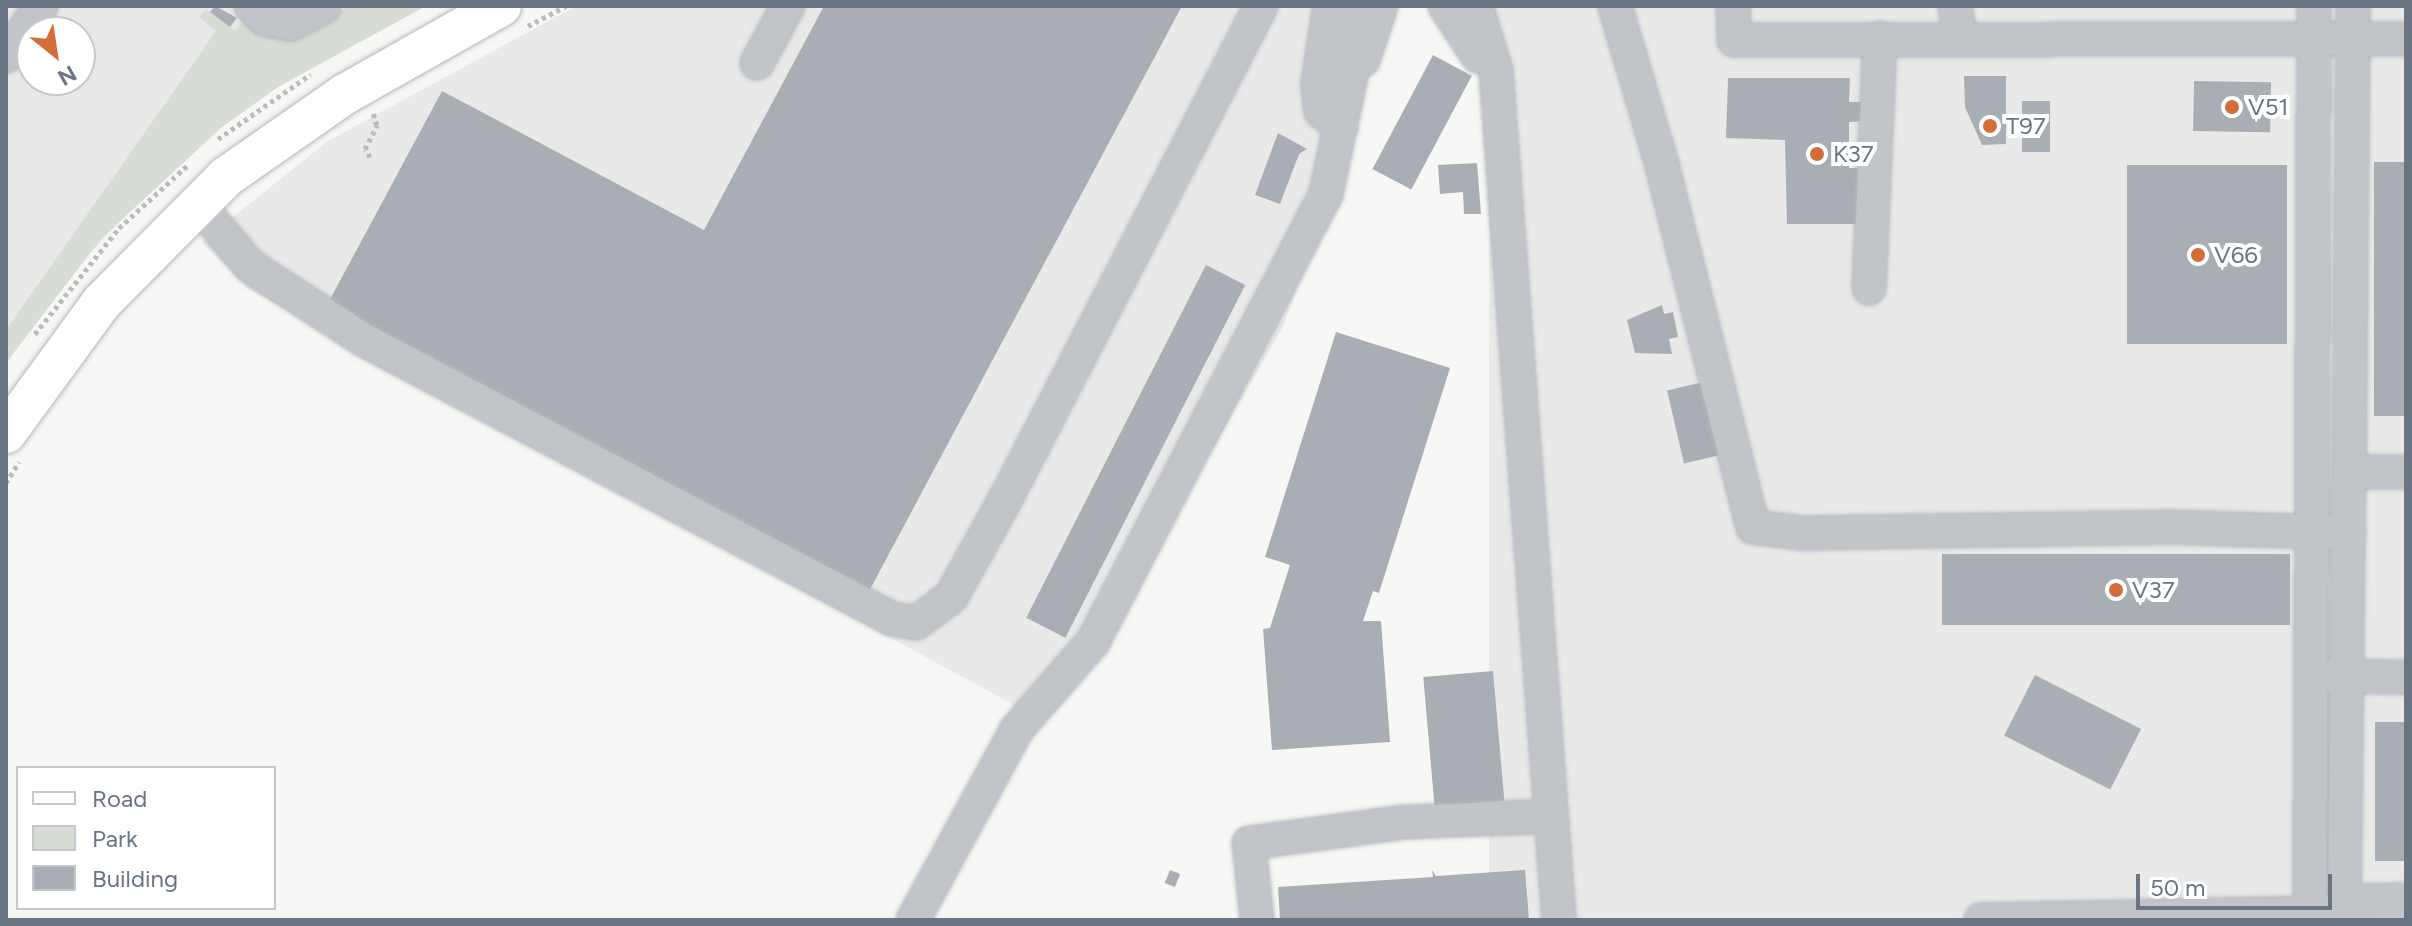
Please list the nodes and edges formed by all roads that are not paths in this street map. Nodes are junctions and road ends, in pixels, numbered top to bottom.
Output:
1 (41, 6) edge
2 (251, 6) edge
3 (325, 6) edge
4 (788, 6) edge
5 (1261, 6) edge
6 (1330, 6) edge
7 (1355, 6) edge
8 (1381, 6) edge
9 (1445, 6) edge
10 (1476, 6) edge
11 (1615, 6) edge
12 (1733, 6) edge
13 (2314, 6) edge
14 (2353, 6) edge
15 (513, 17) edge
16 (1958, 22) edge
17 (1880, 38) junction
18 (2314, 39) junction
19 (2353, 39) junction
20 (2406, 39) edge
21 (9, 42) edge
22 (757, 63) dead end
23 (1351, 76) junction
24 (1496, 90) junction
25 (1341, 127) junction
26 (197, 203) junction
27 (1869, 288) dead end
28 (7, 430) edge
29 (2349, 472) junction
30 (2406, 472) edge
31 (2349, 533) junction
32 (2312, 534) junction
33 (2311, 675) junction
34 (2348, 677) junction
35 (2406, 677) edge
36 (1551, 816) junction
37 (2406, 900) edge
38 (2344, 911) edge
39 (2310, 916) edge
40 (913, 920) edge
41 (1257, 920) edge
42 (1559, 920) edge
43 (1981, 920) edge

1 - 21 lane
2 - 3 lane
4 - 22 lane
5 - 26 lane
6 - 25 lane
7 - 23 lane
8 - 23 lane
9 - 24 lane
10 - 24 lane
11 - 32 lane
12 - 17 lane
13 - 18 lane
14 - 19 lane
15 - 26 main road
16 - 17 lane
16 - 18 lane
17 - 27 lane
18 - 19 lane
18 - 32 lane
19 - 20 lane
19 - 29 lane
23 - 25 lane
24 - 36 lane
25 - 40 lane
26 - 28 main road
29 - 30 lane
29 - 31 lane
31 - 32 lane
31 - 34 lane
32 - 33 lane
33 - 34 lane
33 - 39 lane
34 - 35 lane
34 - 38 lane
36 - 41 lane
36 - 42 lane
37 - 38 lane
38 - 39 lane
39 - 43 lane

